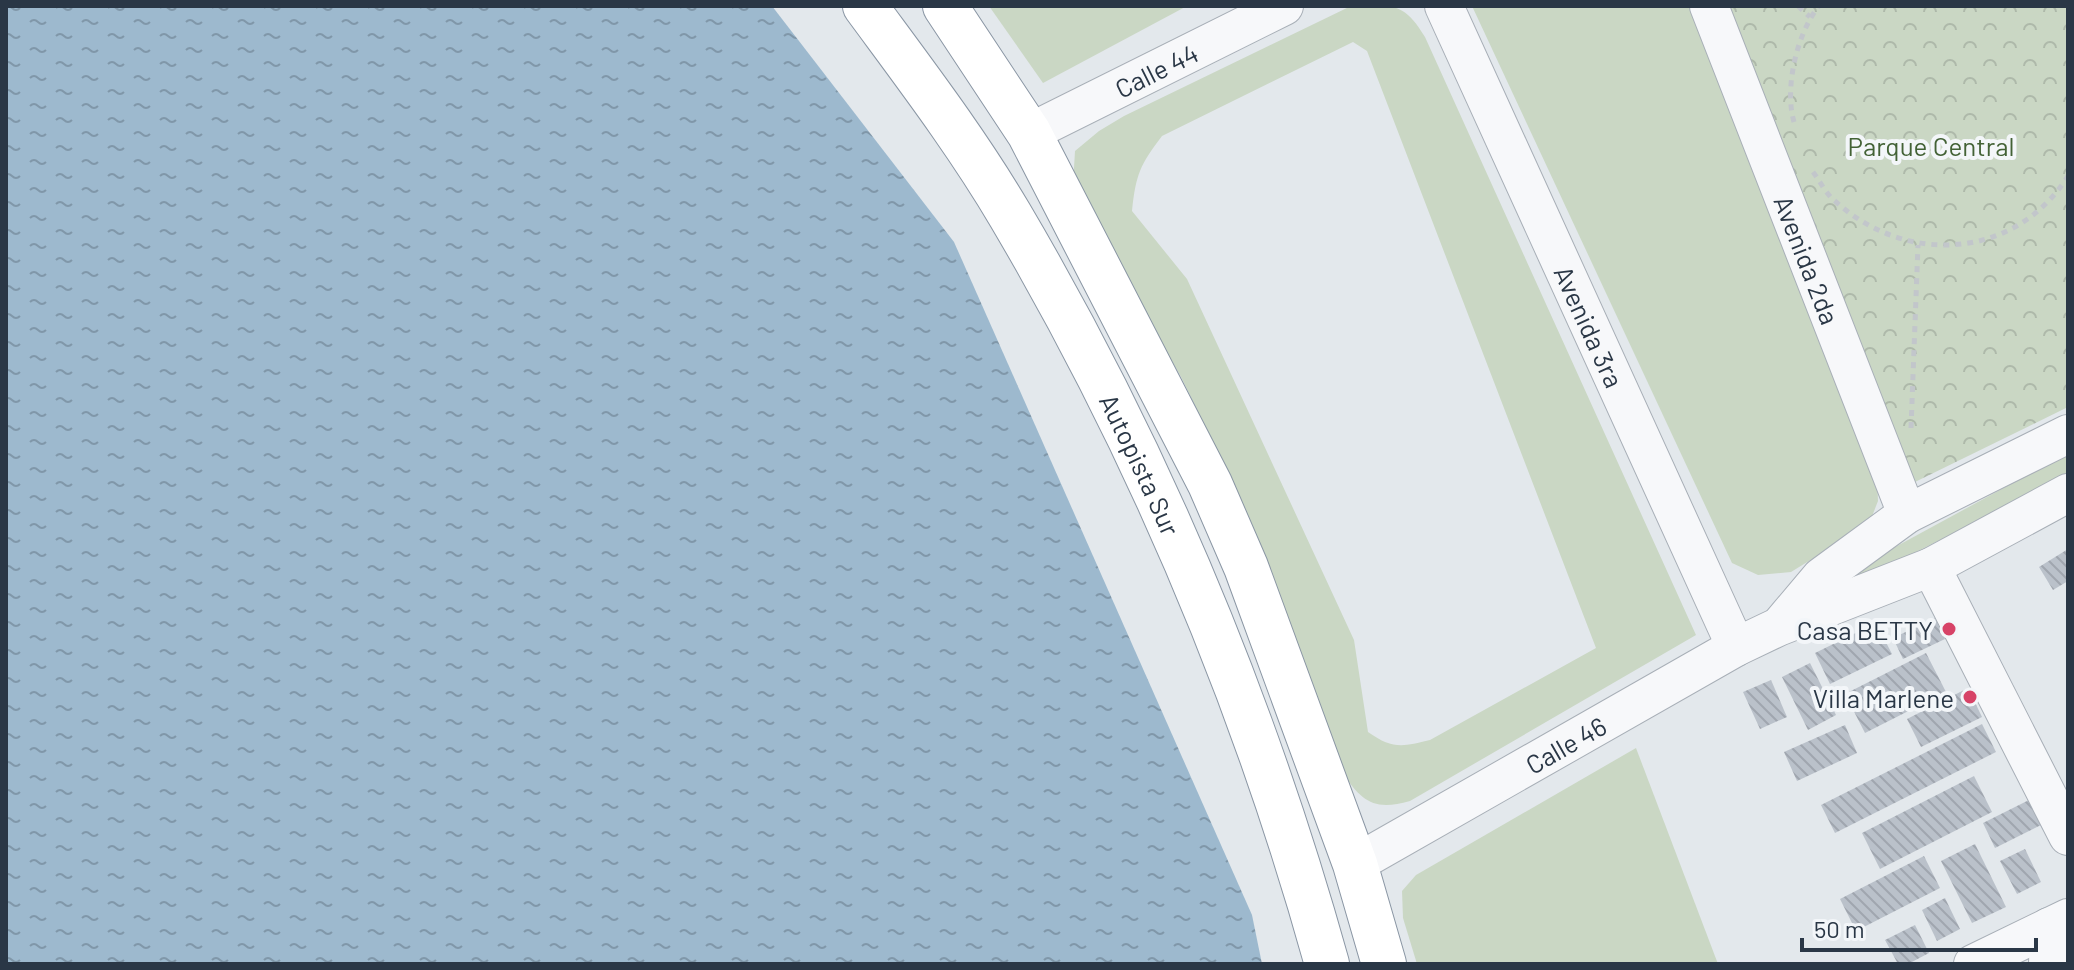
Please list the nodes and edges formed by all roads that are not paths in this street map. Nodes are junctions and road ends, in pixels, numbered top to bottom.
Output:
1 (865, 6) edge
2 (895, 6) edge
3 (945, 6) edge
4 (1284, 6) edge
5 (1444, 6) edge
6 (1709, 6) edge
7 (1029, 133) junction
8 (2068, 434) edge
9 (2068, 493) edge
10 (1907, 514) junction
11 (1931, 567) junction
12 (1778, 627) junction
13 (1736, 647) junction
14 (2068, 836) edge
15 (1355, 864) junction
16 (2055, 937) edge
17 (1327, 964) edge
18 (1349, 964) edge
19 (1384, 964) edge
20 (1973, 964) edge

1 - 17 highway, Autopista Sur
2 - 7 highway
3 - 7 highway, Autopista Sur
4 - 7 street, Calle 44
5 - 13 street, Avenida 3ra
6 - 10 street, Avenida 2da
7 - 15 highway, Autopista Sur
8 - 10 street, Calle 46
9 - 11 street, Calle 46
10 - 12 street, Calle 46
11 - 12 street, Calle 46
11 - 14 street
12 - 13 street, Calle 46
13 - 15 street, Calle 46
15 - 18 highway
15 - 19 highway, Autopista Sur
16 - 20 street

